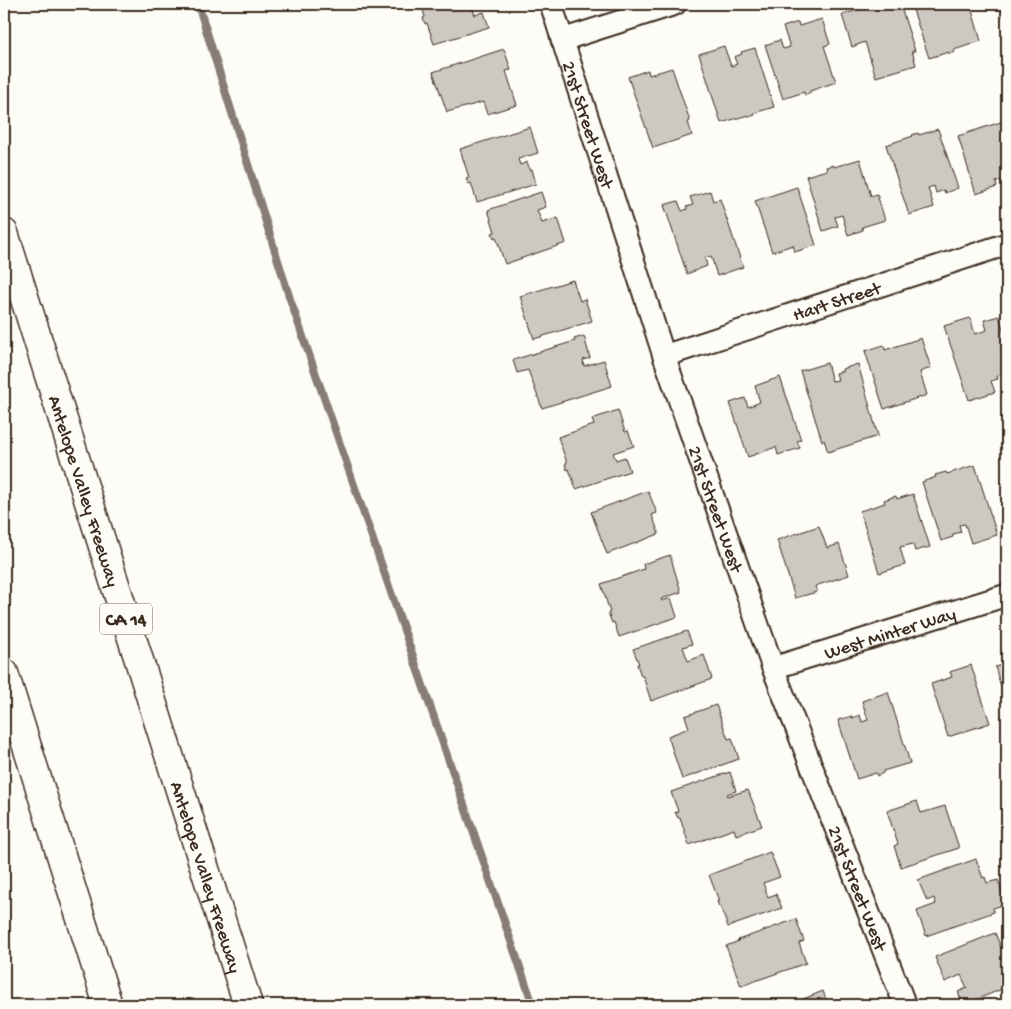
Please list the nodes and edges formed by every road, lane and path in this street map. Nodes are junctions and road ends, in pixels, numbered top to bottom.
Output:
1 (551, 4) edge
2 (675, 4) edge
3 (562, 40) junction
4 (4, 233) edge
5 (1007, 244) edge
6 (664, 356) junction
7 (1007, 595) edge
8 (773, 668) junction
9 (4, 672) edge
10 (108, 1005) edge
11 (248, 1005) edge
12 (905, 1005) edge

1 - 3 street, 21st Street West
2 - 3 street
3 - 6 street, 21st Street West
4 - 11 highway, Antelope Valley Freeway / CA 14
5 - 6 street, Hart Street
6 - 8 street, 21st Street West
7 - 8 street, West Minter Way
8 - 12 street, 21st Street West
9 - 10 highway

